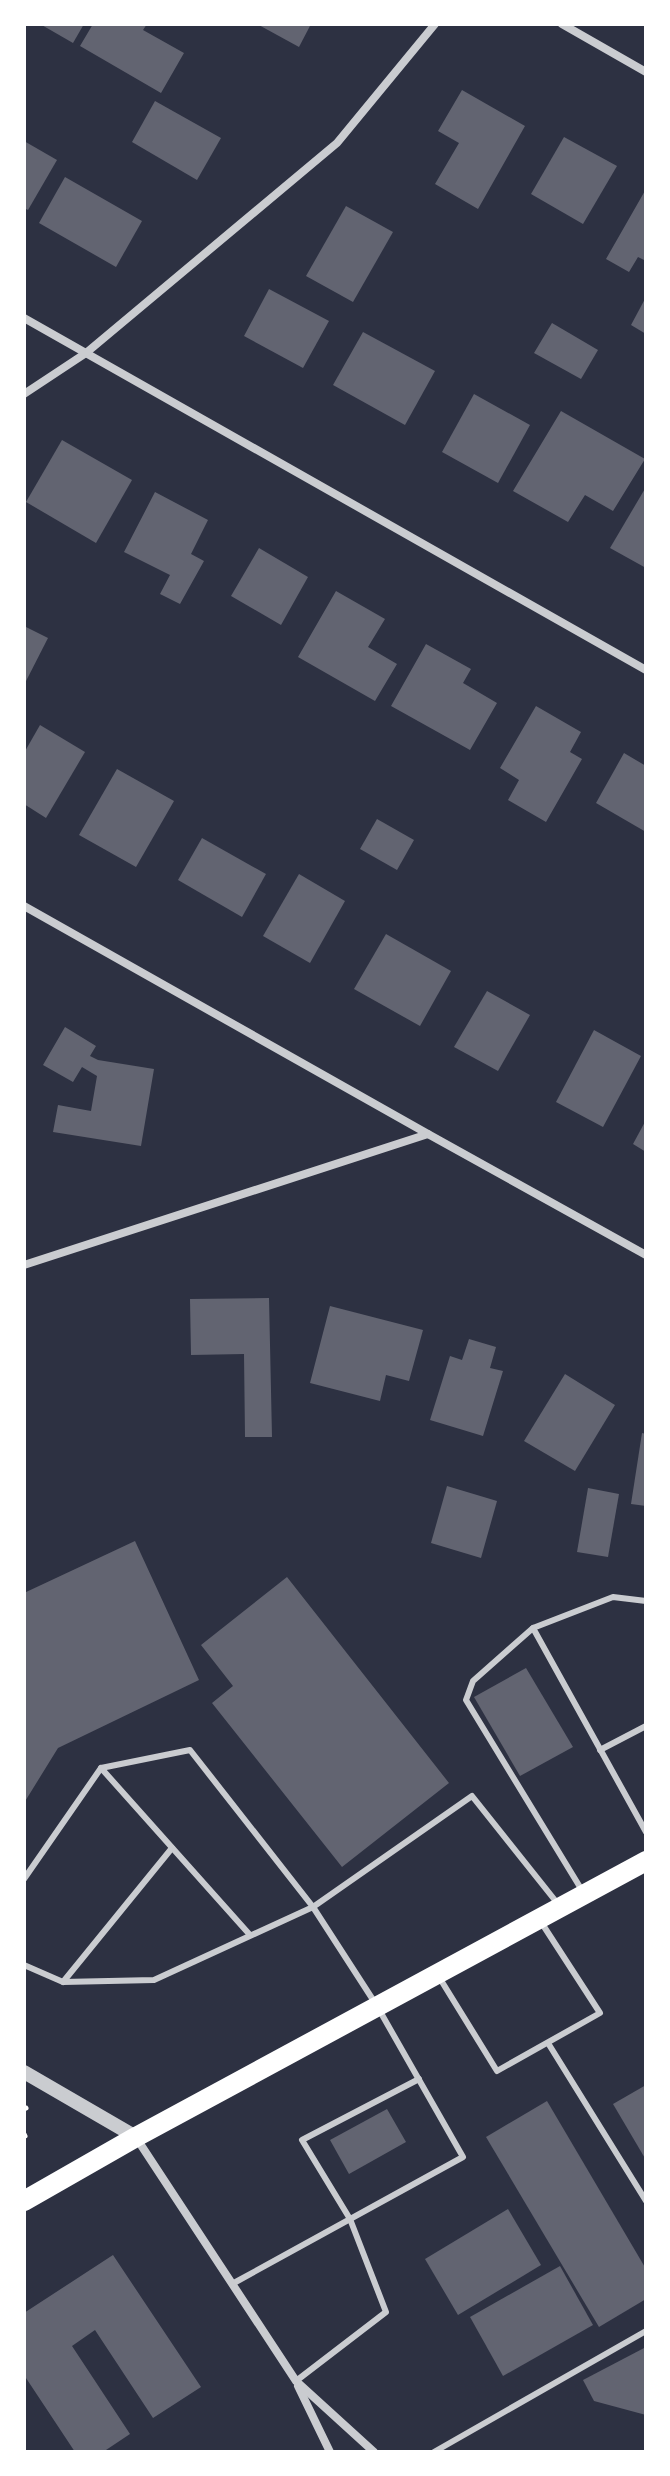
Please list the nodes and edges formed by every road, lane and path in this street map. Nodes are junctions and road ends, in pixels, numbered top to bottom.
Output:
1 (435, 24) edge
2 (562, 24) edge
3 (646, 72) edge
4 (24, 318) edge
5 (86, 353) junction
6 (24, 394) edge
7 (646, 670) edge
8 (24, 906) edge
9 (428, 1134) junction
10 (646, 1255) edge
11 (24, 1265) edge
12 (646, 1601) edge
13 (533, 1628) junction
14 (646, 1726) edge
15 (600, 1750) junction
16 (101, 1768) junction
17 (646, 1832) edge
18 (172, 1848) junction
19 (646, 1861) edge
20 (24, 1879) edge
21 (585, 1894) junction
22 (313, 1907) junction
23 (560, 1907) junction
24 (539, 1919) junction
25 (250, 1935) junction
26 (24, 1965) edge
27 (437, 1974) junction
28 (63, 1982) junction
29 (377, 2006) junction
30 (548, 2043) junction
31 (24, 2072) edge
32 (419, 2079) junction
33 (136, 2137) junction
34 (24, 2201) edge
35 (646, 2201) edge
36 (350, 2219) junction
37 (232, 2284) junction
38 (646, 2331) edge
39 (296, 2381) junction
40 (330, 2452) edge
41 (374, 2452) edge
42 (434, 2452) edge

1 - 5 street
2 - 3 street
4 - 5 street
5 - 6 street
5 - 7 street
8 - 9 street
9 - 10 street
9 - 11 street
12 - 13 lane
13 - 15 lane
13 - 21 lane
14 - 15 lane
15 - 17 lane
16 - 18 lane
16 - 20 lane
16 - 22 lane
18 - 25 lane
18 - 28 lane
19 - 21 main road
21 - 23 main road
22 - 23 lane
22 - 25 lane
22 - 29 lane
23 - 24 main road
24 - 27 main road
24 - 30 lane
25 - 28 lane
26 - 28 lane
27 - 29 main road
27 - 30 lane
29 - 32 lane
29 - 33 main road
30 - 35 lane
31 - 33 street
32 - 36 lane
32 - 36 lane
33 - 34 main road
33 - 37 street
36 - 37 lane
36 - 39 lane
37 - 39 street
38 - 42 lane
39 - 40 street
39 - 41 street

